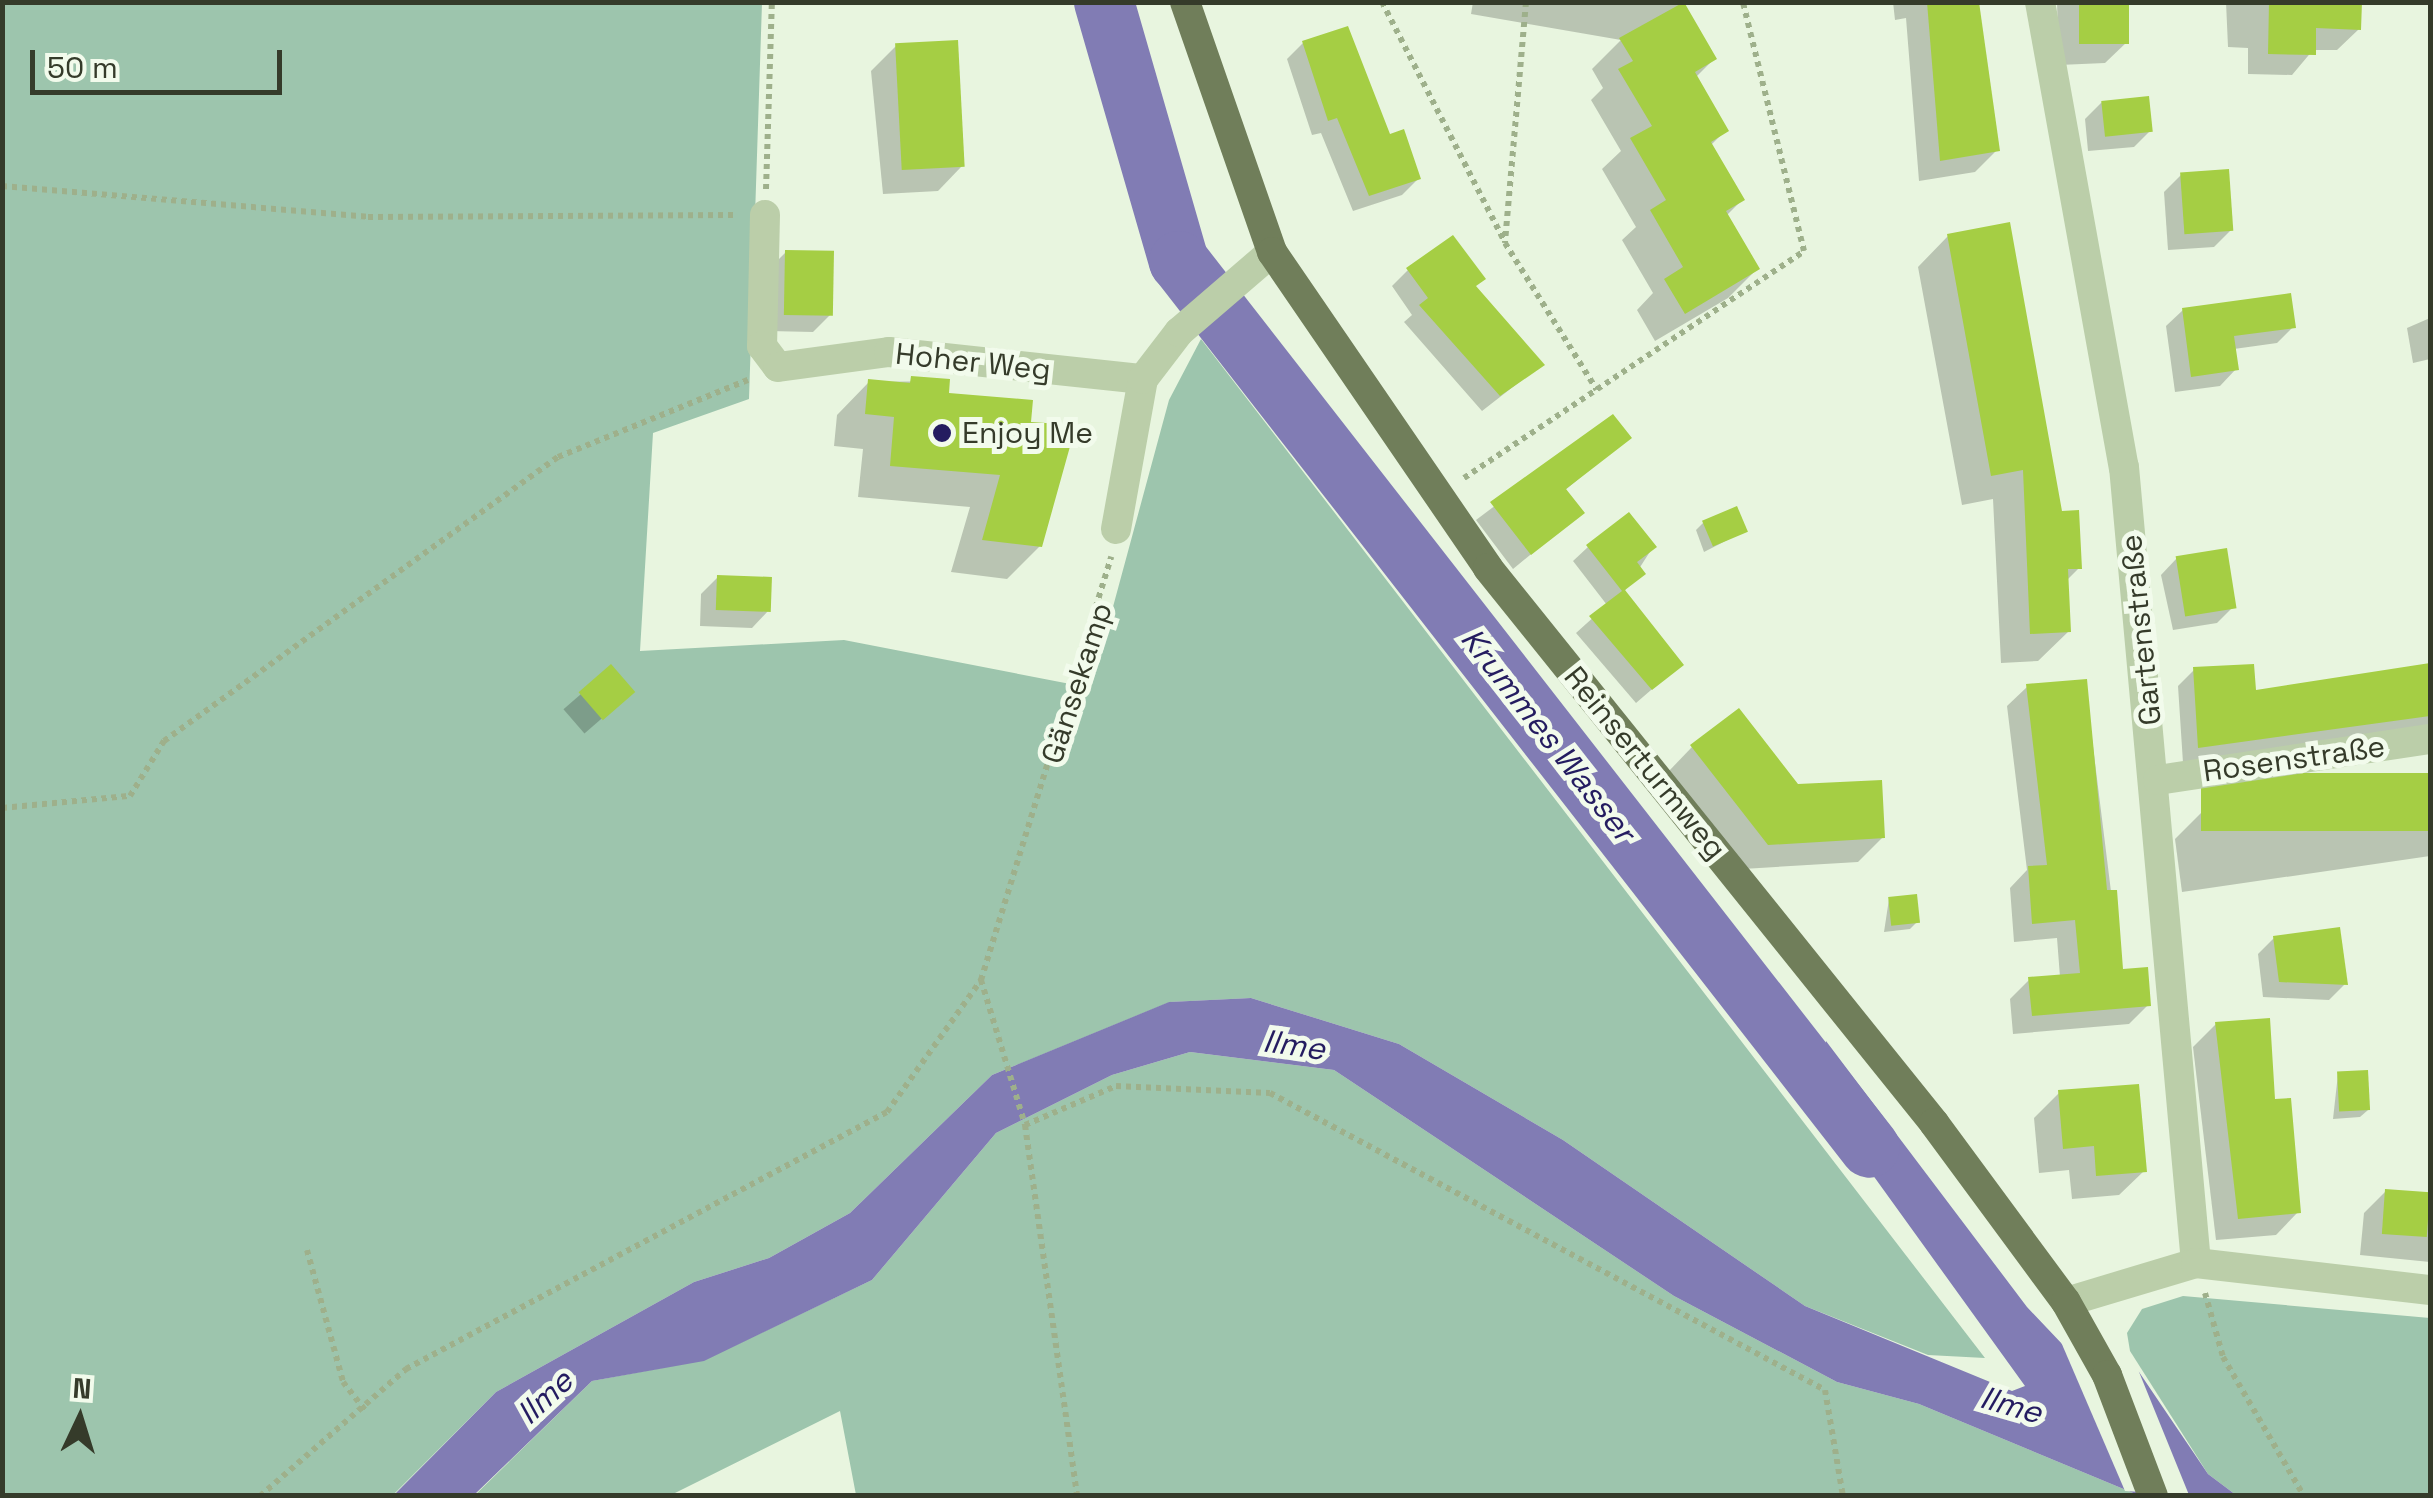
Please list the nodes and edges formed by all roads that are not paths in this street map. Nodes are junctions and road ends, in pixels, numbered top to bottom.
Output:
1 (1185, 2) edge
2 (2040, 2) edge
3 (765, 215) road end
4 (1272, 252) junction
5 (1143, 380) junction
6 (1116, 529) road end
7 (2430, 739) edge
8 (2158, 780) junction
9 (2196, 1263) junction
10 (2430, 1290) edge
11 (2066, 1302) junction
12 (2154, 1496) edge

1 - 4 main road, Reinserturmweg
2 - 8 street, Gartenstraße
3 - 5 street, Hoher Weg
4 - 5 street
4 - 11 main road, Reinserturmweg
5 - 6 street
7 - 8 street, Rosenstraße
8 - 9 street, Gartenstraße
9 - 10 street
9 - 11 street
11 - 12 main road, Reinserturmweg

